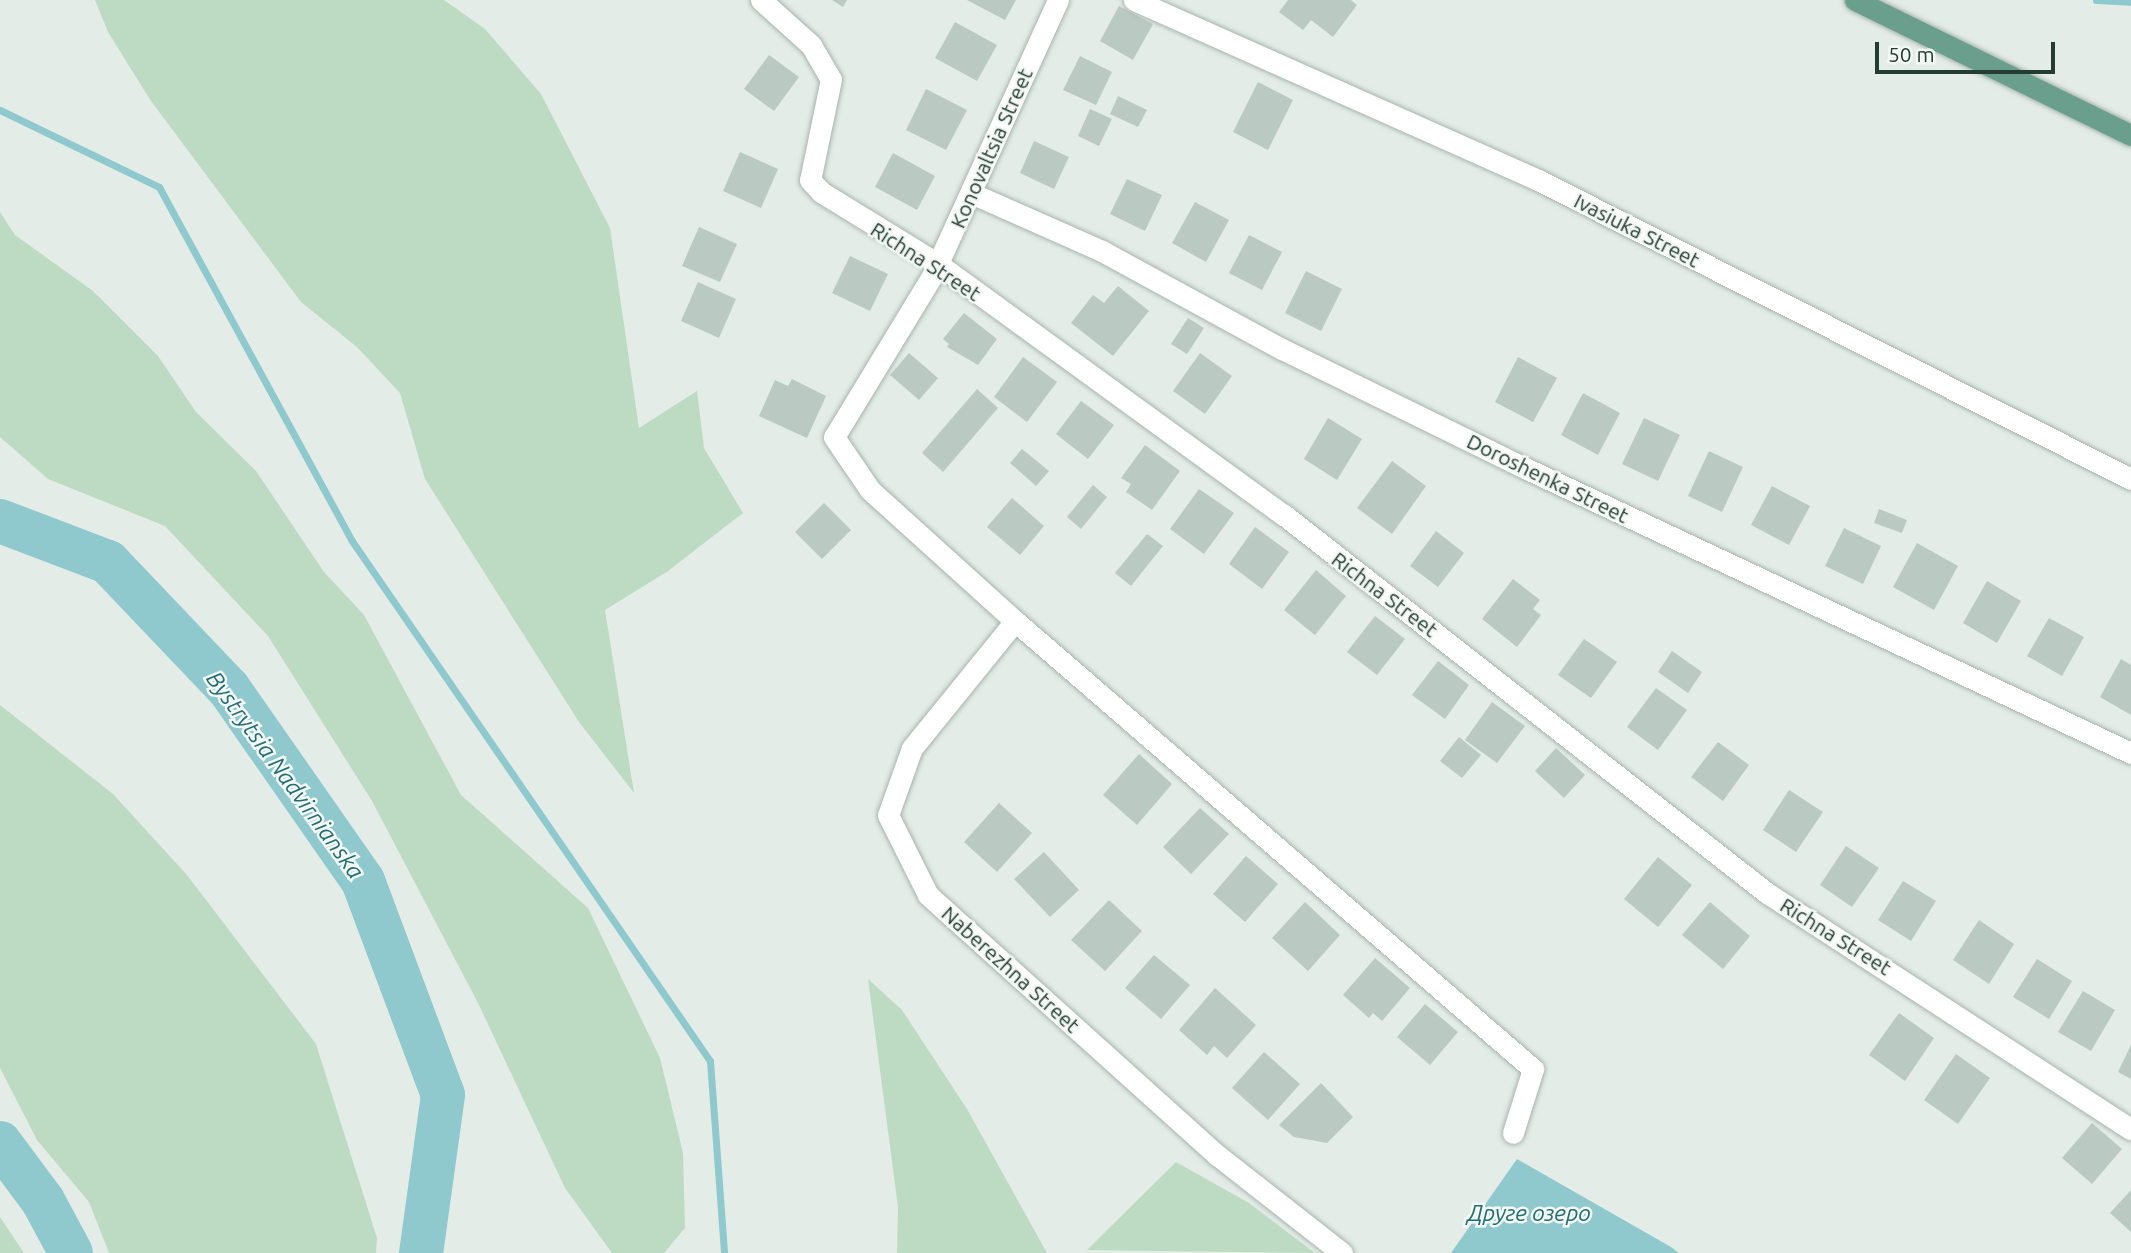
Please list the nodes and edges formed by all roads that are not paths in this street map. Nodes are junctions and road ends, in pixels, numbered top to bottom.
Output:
1 (761, 0) edge
2 (1058, 0) edge
3 (1134, 0) edge
4 (1855, 0) edge
5 (2131, 135) edge
6 (971, 193) junction
7 (938, 264) junction
8 (2131, 479) edge
9 (1015, 621) junction
10 (2131, 753) edge
11 (2131, 1129) edge
12 (1513, 1133) dead end
13 (1342, 1253) edge

1 - 7 street, Richna Street
2 - 6 street, Konovaltsia Street
3 - 8 street, Ivasiuka Street
4 - 5 main road
6 - 7 street, Konovaltsia Street
6 - 10 street, Doroshenka Street
7 - 9 street, Konovaltsia Street
7 - 11 street, Richna Street
9 - 12 street
9 - 13 street, Naberezhna Street

